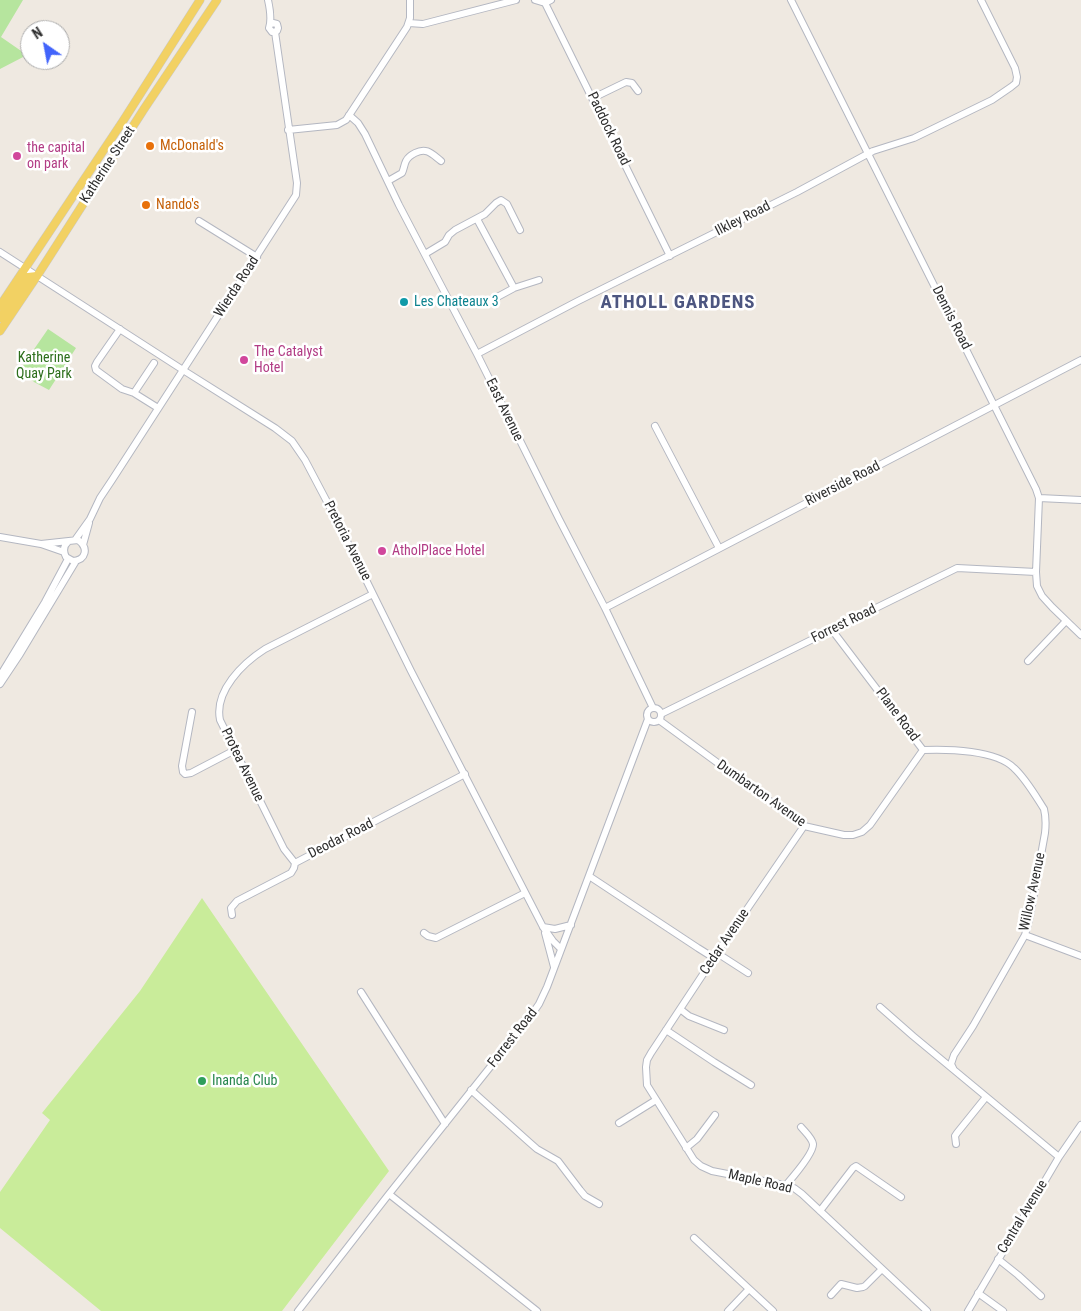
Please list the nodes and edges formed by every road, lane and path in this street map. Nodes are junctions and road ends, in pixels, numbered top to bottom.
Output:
1 (200, 0) edge
2 (217, 0) edge
3 (268, 0) edge
4 (410, 0) edge
5 (516, 0) edge
6 (535, 0) edge
7 (791, 0) edge
8 (981, 0) edge
9 (548, 2) edge
10 (409, 23) junction
11 (638, 91) dead end
12 (593, 98) junction
13 (350, 115) junction
14 (288, 130) junction
15 (868, 154) junction
16 (441, 161) dead end
17 (388, 181) junction
18 (476, 219) junction
19 (199, 221) dead end
20 (520, 230) dead end
21 (0, 252) edge
22 (425, 254) junction
23 (257, 256) junction
24 (670, 256) junction
25 (25, 269) junction
26 (37, 276) junction
27 (539, 280) dead end
28 (514, 288) junction
29 (488, 302) dead end
30 (0, 306) edge
31 (0, 318) edge
32 (120, 329) junction
33 (0, 331) edge
34 (477, 354) junction
35 (1081, 360) edge
36 (154, 363) dead end
37 (183, 370) junction
38 (134, 393) junction
39 (994, 406) junction
40 (158, 408) junction
41 (655, 426) dead end
42 (1039, 498) junction
43 (1081, 500) edge
44 (90, 519) junction
45 (0, 537) edge
46 (71, 541) junction
47 (41, 544) junction
48 (83, 545) junction
49 (718, 548) junction
50 (64, 552) junction
51 (68, 559) junction
52 (76, 561) junction
53 (1036, 572) junction
54 (374, 594) junction
55 (605, 608) junction
56 (1066, 621) junction
57 (33, 626) junction
58 (832, 630) junction
59 (1081, 635) edge
60 (17, 653) junction
61 (1028, 662) dead end
62 (0, 676) edge
63 (0, 684) edge
64 (653, 708) junction
65 (192, 712) dead end
66 (660, 717) junction
67 (648, 719) junction
68 (235, 750) junction
69 (923, 750) junction
70 (1013, 767) joint
71 (464, 774) junction
72 (804, 826) junction
73 (295, 863) junction
74 (589, 876) junction
75 (525, 893) junction
76 (232, 915) dead end
77 (570, 925) junction
78 (543, 927) junction
79 (424, 933) dead end
80 (1026, 935) junction
81 (561, 949) junction
82 (716, 955) junction
83 (1081, 956) edge
84 (554, 967) junction
85 (748, 973) dead end
86 (361, 992) dead end
87 (880, 1006) dead end
88 (680, 1009) junction
89 (666, 1030) junction
90 (724, 1030) dead end
91 (647, 1060) joint
92 (953, 1068) junction
93 (751, 1085) dead end
94 (471, 1090) junction
95 (986, 1097) junction
96 (656, 1100) junction
97 (715, 1115) dead end
98 (618, 1123) dead end
99 (445, 1124) junction
100 (1081, 1125) edge
101 (801, 1127) dead end
102 (956, 1144) dead end
103 (686, 1148) junction
104 (1059, 1157) junction
105 (786, 1185) junction
106 (389, 1194) junction
107 (901, 1197) dead end
108 (599, 1204) dead end
109 (820, 1211) junction
110 (694, 1238) dead end
111 (998, 1259) junction
112 (882, 1269) junction
113 (749, 1289) junction
114 (978, 1293) junction
115 (831, 1295) dead end
116 (1041, 1296) dead end
117 (298, 1311) edge
118 (537, 1311) edge
119 (728, 1311) edge
120 (773, 1311) edge
121 (927, 1311) edge
122 (968, 1311) edge
123 (1002, 1311) edge

1 - 25 main road, Katherine Street
2 - 26 main road, Katherine Street
3 - 14 street, Wierda Road
4 - 10 street
5 - 10 street
6 - 9 street
7 - 15 street, Dennis Road
8 - 15 street, Ilkley Road
9 - 12 street, Paddock Road
10 - 13 street
11 - 12 street
12 - 24 street, Paddock Road
13 - 14 street
13 - 17 street, East Avenue
14 - 23 street, Wierda Road
15 - 24 street, Ilkley Road
15 - 39 street, Dennis Road
16 - 17 street
17 - 22 street, East Avenue
18 - 20 street
18 - 22 street
18 - 28 street
19 - 23 street
21 - 25 street, Pretoria Avenue
22 - 34 street, East Avenue
23 - 37 street, Wierda Road
24 - 34 street, Ilkley Road
25 - 26 street, Pretoria Avenue
25 - 30 main road, Katherine Street
26 - 31 main road
26 - 32 street, Pretoria Avenue
26 - 33 main road, Katherine Street
27 - 28 street
28 - 29 street
32 - 37 street, Pretoria Avenue
32 - 38 street
34 - 55 street, East Avenue
35 - 39 street, Riverside Road
36 - 38 street
37 - 40 street, Wierda Road
37 - 54 street, Pretoria Avenue
38 - 40 street
39 - 42 street, Dennis Road
39 - 49 street, Riverside Road
40 - 44 street, Wierda Road
41 - 49 street
42 - 43 street
42 - 53 street, Dennis Road
44 - 46 street, Wierda Road
44 - 48 street, Wierda Road
45 - 47 street
46 - 47 street
46 - 48 street
46 - 50 street
47 - 50 street
48 - 52 street
49 - 55 street, Riverside Road
50 - 51 street
51 - 52 street
51 - 57 street
52 - 57 street
53 - 56 street, Dennis Road
53 - 58 street, Forrest Road
54 - 68 street, Protea Avenue
54 - 71 street, Pretoria Avenue
55 - 64 street, East Avenue
56 - 59 street, Dennis Road
56 - 61 street
57 - 60 street
58 - 66 street, Forrest Road
58 - 69 street, Plane Road
60 - 62 street
60 - 63 street
64 - 66 street
64 - 67 street
65 - 68 street
66 - 67 street
66 - 72 street, Dumbarton Avenue
67 - 74 street, Forrest Road
68 - 73 street, Protea Avenue
69 - 70 street, Plane Road
69 - 72 street, Dumbarton Avenue
70 - 80 street, Willow Avenue
71 - 73 street, Deodar Road
71 - 75 street, Pretoria Avenue
72 - 82 street, Cedar Avenue
73 - 76 street, Deodar Road
74 - 77 street, Forrest Road
74 - 82 street
75 - 78 street, Pretoria Avenue
75 - 79 street
77 - 78 street
77 - 81 street, Forrest Road
78 - 81 street, Pretoria Avenue
78 - 84 street
80 - 83 street
80 - 92 street, Willow Avenue
81 - 84 street, Forrest Road
82 - 85 street
82 - 88 street, Cedar Avenue
84 - 94 street, Forrest Road
86 - 99 street
87 - 92 street
88 - 89 street, Cedar Avenue
88 - 90 street
89 - 91 street, Cedar Avenue
89 - 93 street
91 - 96 street, Maple Road
92 - 95 street
94 - 99 street, Forrest Road
94 - 108 street
95 - 102 street
95 - 104 street
96 - 98 street
96 - 103 street, Maple Road
97 - 103 street
99 - 106 street, Forrest Road
100 - 104 street, Central Avenue
101 - 105 street
103 - 105 street, Maple Road
104 - 111 street, Central Avenue
105 - 109 street, Maple Road
106 - 117 street, Forrest Road
106 - 118 street
107 - 109 street
109 - 112 street, Maple Road
110 - 113 street
111 - 114 street, Central Avenue
111 - 116 street
112 - 115 street
112 - 121 street, Maple Road
113 - 119 street
113 - 120 street
114 - 122 street, Central Avenue
114 - 123 street

